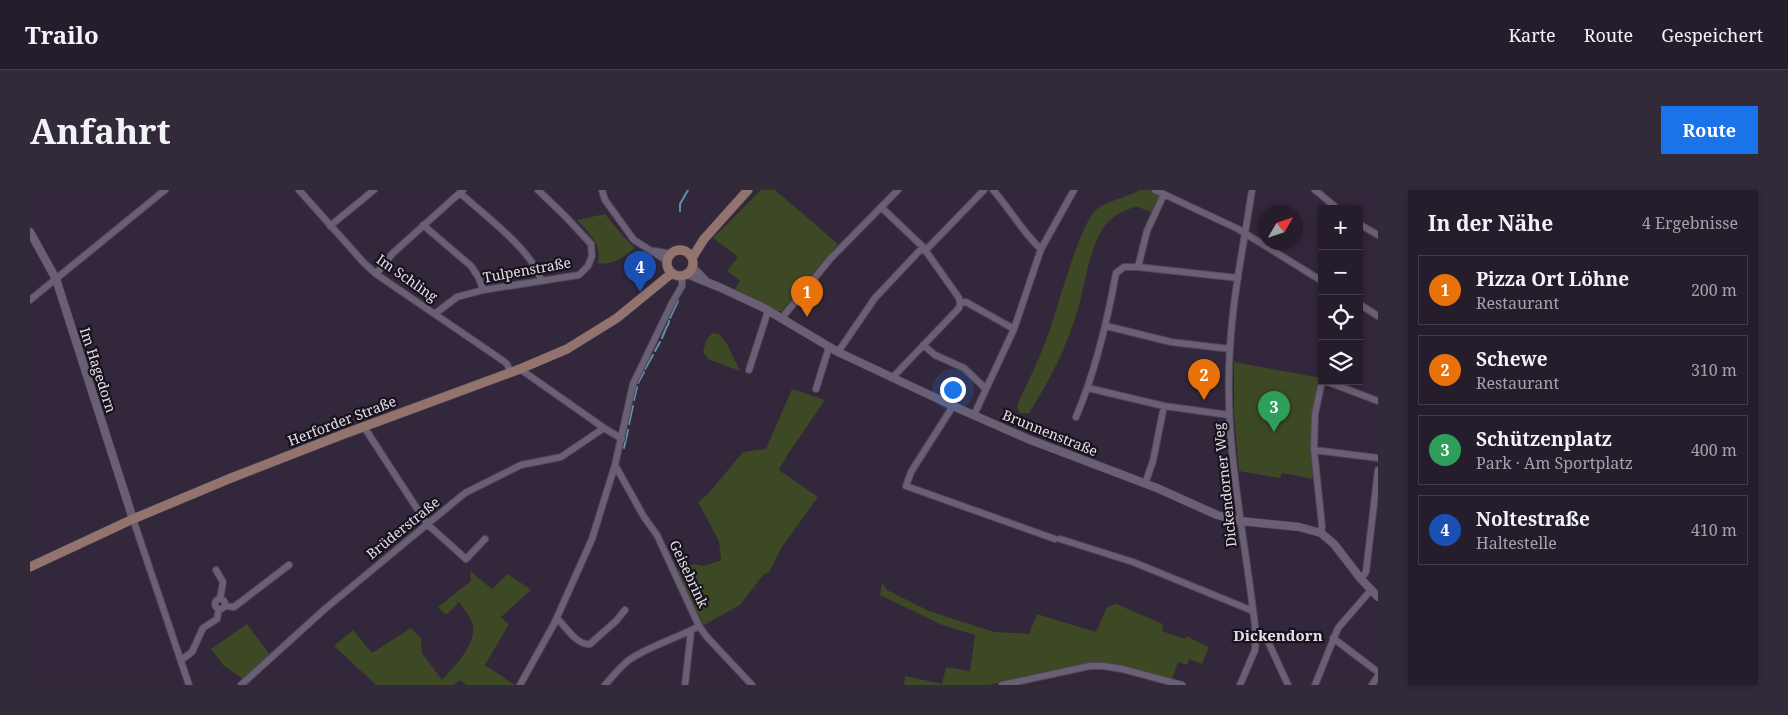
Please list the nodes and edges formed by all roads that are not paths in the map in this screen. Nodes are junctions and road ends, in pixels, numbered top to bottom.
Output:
1 (166, 190) edge
2 (299, 190) edge
3 (374, 190) edge
4 (538, 190) edge
5 (602, 190) edge
6 (748, 190) edge
7 (898, 190) edge
8 (984, 190) edge
9 (993, 190) edge
10 (1074, 190) edge
11 (1155, 190) edge
12 (1252, 190) edge
13 (1314, 190) edge
14 (461, 192) edge
15 (1164, 194) junction
16 (1333, 205) edge
17 (881, 207) junction
18 (423, 225) junction
19 (330, 226) junction
20 (1363, 226) edge
21 (30, 232) edge
22 (1246, 234) junction
23 (1378, 235) edge
24 (924, 249) junction
25 (1041, 249) junction
26 (679, 265) junction
27 (1138, 267) junction
28 (376, 274) junction
29 (1238, 278) junction
30 (56, 279) junction
31 (1318, 279) edge
32 (541, 280) junction
33 (483, 290) junction
34 (30, 300) edge
35 (960, 303) junction
36 (1363, 307) edge
37 (768, 311) junction
38 (436, 313) junction
39 (1378, 316) edge
40 (781, 319) junction
41 (1106, 326) junction
42 (1014, 329) junction
43 (924, 345) junction
44 (829, 347) junction
45 (1230, 348) junction
46 (838, 352) junction
47 (520, 369) junction
48 (749, 370) dead end
49 (511, 373) junction
50 (892, 378) junction
51 (1323, 385) edge
52 (1335, 385) edge
53 (816, 388) dead end
54 (1088, 388) junction
55 (986, 389) junction
56 (1378, 401) edge
57 (953, 406) junction
58 (1164, 406) junction
59 (974, 415) junction
60 (1230, 415) junction
61 (1076, 417) dead end
62 (364, 427) junction
63 (604, 428) junction
64 (622, 439) junction
65 (1314, 450) junction
66 (1378, 458) edge
67 (615, 465) junction
68 (1378, 470) edge
69 (1145, 484) junction
70 (133, 520) junction
71 (1240, 521) junction
72 (427, 524) junction
73 (1321, 533) junction
74 (485, 539) dead end
75 (289, 565) dead end
76 (30, 567) edge
77 (216, 570) dead end
78 (1361, 578) junction
79 (1371, 590) junction
80 (1378, 597) edge
81 (222, 607) junction
82 (625, 610) dead end
83 (1253, 610) junction
84 (557, 618) junction
85 (699, 626) junction
86 (692, 630) junction
87 (1256, 635) junction
88 (1333, 638) junction
89 (181, 660) junction
90 (1378, 674) edge
91 (189, 685) edge
92 (241, 685) edge
93 (520, 685) edge
94 (605, 685) edge
95 (685, 685) edge
96 (752, 685) edge
97 (1002, 685) edge
98 (1182, 685) edge
99 (1240, 685) edge
100 (1288, 685) edge
101 (1315, 685) edge
102 (1372, 685) edge

1 - 30 street
2 - 19 street, Im Schling
3 - 19 street
4 - 32 street, Tulpenstraße
5 - 26 street
6 - 26 main road, Herforder Straße
7 - 17 street
8 - 24 street
9 - 25 street
10 - 25 street
11 - 15 street
12 - 22 street, Dickendorner Weg
13 - 16 street
14 - 18 street
14 - 32 street
15 - 22 street
15 - 27 street
17 - 24 street
17 - 40 street
18 - 28 street
18 - 33 street
19 - 28 street, Im Schling
20 - 23 street
21 - 30 street, Im Hagedorn
22 - 29 street, Dickendorner Weg
22 - 31 street
24 - 35 street
24 - 46 street
25 - 42 street
26 - 37 street, Brunnenstraße
26 - 47 main road, Herforder Straße
26 - 64 street
27 - 29 street
27 - 41 street
28 - 38 street, Im Schling
29 - 45 street, Dickendorner Weg
30 - 34 street
30 - 70 street, Im Hagedorn
32 - 33 street, Tulpenstraße
33 - 38 street, Tulpenstraße
35 - 42 street
35 - 43 street
36 - 39 street
37 - 40 street, Brunnenstraße
37 - 48 street
38 - 49 street, Im Schling
40 - 44 street, Brunnenstraße
41 - 45 street
41 - 54 street
42 - 55 street
43 - 50 street
43 - 55 street
44 - 46 street, Brunnenstraße
44 - 53 street
45 - 60 street, Dickendorner Weg
46 - 50 street, Brunnenstraße
47 - 49 main road, Herforder Straße
47 - 63 street
49 - 62 main road, Herforder Straße
50 - 57 street, Brunnenstraße
51 - 65 street
52 - 56 street
54 - 58 street
54 - 61 street
55 - 59 street
57 - 59 street, Brunnenstraße
57 - 83 street
58 - 60 street
58 - 69 street
59 - 69 street, Brunnenstraße
60 - 71 street, Dickendorner Weg
62 - 70 main road, Herforder Straße
62 - 72 street
63 - 64 street
63 - 72 street, Brüderstraße
64 - 67 street
65 - 66 street
65 - 73 street
67 - 84 street
67 - 85 street, Geisebrink
68 - 78 street
69 - 71 street, Brunnenstraße
70 - 76 main road, Herforder Straße
70 - 89 street
71 - 73 street, Brunnenstraße
71 - 83 street, Dickendorner Weg
72 - 74 street
72 - 92 street, Brüderstraße
73 - 78 street, Brunnenstraße
75 - 81 street
77 - 81 street
78 - 79 street, Brunnenstraße
79 - 80 street, Brunnenstraße
79 - 88 street
81 - 89 street
82 - 84 street
83 - 87 street, Dickendorner Weg
84 - 93 street
85 - 86 street
85 - 96 street, Geisebrink
86 - 94 street
86 - 95 street
87 - 99 street, Dickendorner Weg
87 - 100 street
88 - 90 street
88 - 101 street
89 - 91 street
90 - 102 street
97 - 98 street

